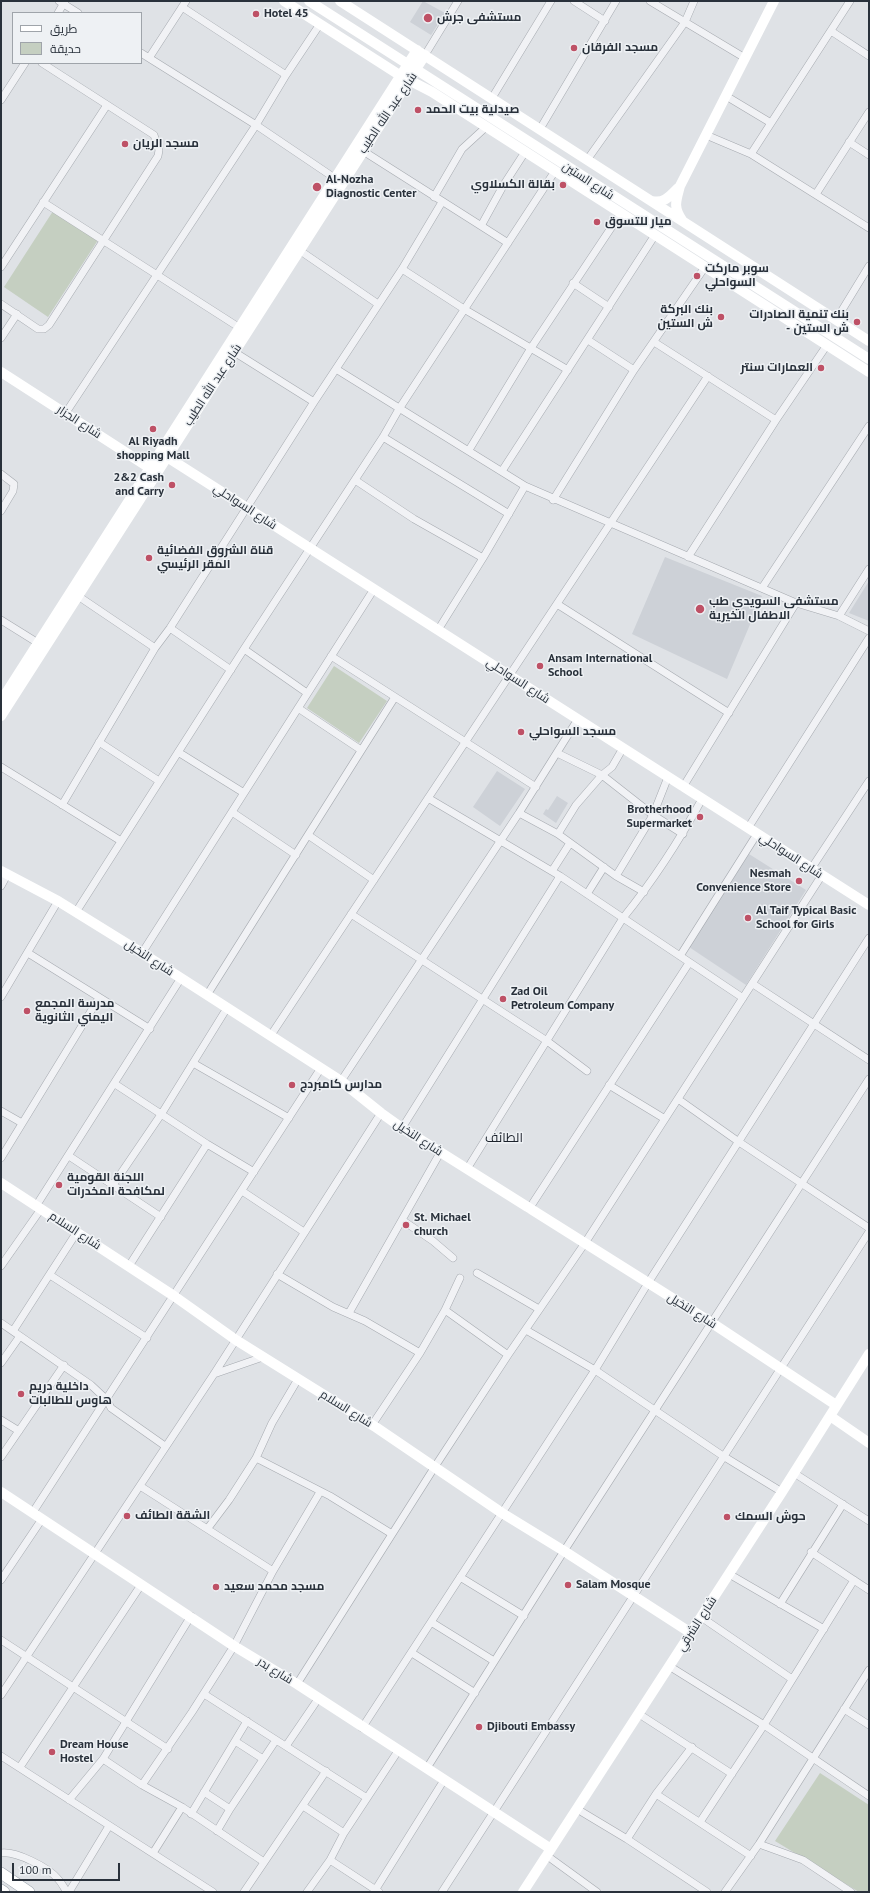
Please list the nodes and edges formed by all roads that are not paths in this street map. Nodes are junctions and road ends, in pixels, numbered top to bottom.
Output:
1 (284, 1) edge
2 (309, 1) edge
3 (340, 1) edge
4 (458, 1) edge
5 (551, 1) edge
6 (574, 1) edge
7 (616, 1) edge
8 (650, 1) edge
9 (694, 1) edge
10 (774, 1) edge
11 (850, 1) edge
12 (63, 2) edge
13 (184, 4) edge
14 (58, 12) edge
15 (77, 12) edge
16 (605, 21) junction
17 (685, 22) junction
18 (320, 24) junction
19 (831, 31) junction
20 (421, 53) junction
21 (142, 54) edge
22 (869, 56) edge
23 (149, 58) junction
24 (745, 58) junction
25 (24, 64) edge
26 (44, 64) edge
27 (412, 67) junction
28 (286, 75) junction
29 (405, 79) junction
30 (726, 96) junction
31 (492, 98) junction
32 (1, 100) edge
33 (107, 105) junction
34 (869, 112) edge
35 (771, 123) junction
36 (256, 126) junction
37 (486, 127) junction
38 (540, 129) junction
39 (706, 135) junction
40 (849, 142) junction
41 (359, 149) junction
42 (525, 152) junction
43 (751, 154) junction
44 (869, 155) edge
45 (588, 160) junction
46 (555, 171) junction
47 (339, 181) junction
48 (680, 186) junction
49 (592, 189) junction
50 (816, 194) junction
51 (434, 197) junction
52 (651, 201) junction
53 (43, 202) junction
54 (442, 202) junction
55 (621, 213) junction
56 (682, 221) junction
57 (481, 226) junction
58 (869, 228) edge
59 (655, 235) junction
60 (104, 241) junction
61 (508, 243) junction
62 (299, 250) junction
63 (869, 266) edge
64 (1, 267) edge
65 (706, 267) junction
66 (402, 269) junction
67 (156, 274) junction
68 (573, 283) junction
69 (1, 304) edge
70 (378, 304) junction
71 (609, 307) junction
72 (464, 309) junction
73 (17, 314) junction
74 (836, 320) junction
75 (240, 328) junction
76 (1, 338) edge
77 (588, 340) junction
78 (869, 341) edge
79 (654, 342) junction
80 (827, 345) junction
81 (531, 348) junction
82 (231, 350) junction
83 (869, 359) edge
84 (336, 369) junction
85 (568, 370) junction
86 (634, 370) junction
87 (1, 372) edge
88 (869, 372) edge
89 (708, 376) junction
90 (314, 402) junction
91 (399, 409) junction
92 (65, 414) junction
93 (776, 420) junction
94 (869, 426) edge
95 (383, 437) junction
96 (469, 450) junction
97 (164, 455) junction
98 (154, 470) junction
99 (502, 472) junction
100 (1, 474) edge
101 (355, 480) junction
102 (525, 486) junction
103 (553, 500) junction
104 (247, 508) junction
105 (1, 511) edge
106 (509, 514) junction
107 (611, 523) junction
108 (311, 549) junction
109 (688, 557) junction
110 (483, 558) junction
111 (869, 570) edge
112 (762, 588) junction
113 (374, 589) junction
114 (78, 596) junction
115 (796, 603) junction
116 (557, 604) junction
117 (838, 616) junction
118 (1, 620) edge
119 (170, 628) junction
120 (438, 630) junction
121 (869, 631) edge
122 (869, 638) edge
123 (38, 643) junction
124 (155, 648) junction
125 (244, 649) junction
126 (331, 656) junction
127 (230, 670) junction
128 (509, 676) junction
129 (307, 693) junction
130 (395, 698) junction
131 (1, 701) edge
132 (298, 708) junction
133 (2, 712) edge
134 (729, 713) junction
135 (578, 719) junction
136 (99, 742) junction
137 (465, 742) junction
138 (623, 748) junction
139 (362, 750) junction
140 (178, 752) junction
141 (557, 753) junction
142 (1, 767) edge
143 (602, 775) junction
144 (668, 777) junction
145 (159, 781) junction
146 (869, 781) edge
147 (683, 786) junction
148 (536, 787) junction
149 (244, 793) junction
150 (428, 798) junction
151 (702, 799) junction
152 (62, 805) junction
153 (232, 812) junction
154 (519, 813) junction
155 (653, 815) junction
156 (748, 828) junction
157 (558, 834) junction
158 (683, 834) junction
159 (757, 834) junction
160 (308, 835) junction
161 (121, 841) junction
162 (500, 842) junction
163 (570, 843) junction
164 (296, 854) junction
165 (604, 867) junction
166 (811, 869) junction
167 (552, 871) junction
168 (4, 873) edge
169 (822, 875) junction
170 (560, 876) junction
171 (616, 876) junction
172 (374, 880) junction
173 (1, 886) edge
174 (644, 892) junction
175 (587, 894) junction
176 (58, 901) junction
177 (868, 902) edge
178 (76, 912) junction
179 (351, 914) junction
180 (623, 918) junction
181 (869, 938) edge
182 (28, 953) junction
183 (142, 953) junction
184 (680, 956) junction
185 (421, 959) junction
186 (689, 963) junction
187 (181, 978) junction
188 (753, 984) junction
189 (207, 995) junction
190 (1, 997) edge
191 (99, 998) junction
192 (743, 998) junction
193 (482, 999) junction
194 (227, 1008) junction
195 (814, 1024) junction
196 (150, 1030) junction
197 (270, 1035) junction
198 (547, 1041) junction
199 (869, 1060) edge
200 (193, 1063) junction
201 (321, 1068) junction
202 (587, 1071) dead end
203 (869, 1079) edge
204 (341, 1081) junction
205 (114, 1084) junction
206 (609, 1085) junction
207 (678, 1099) junction
208 (1, 1111) edge
209 (162, 1113) junction
210 (380, 1114) junction
211 (289, 1118) junction
212 (665, 1119) junction
213 (22, 1123) junction
214 (402, 1128) junction
215 (739, 1142) junction
216 (207, 1144) junction
217 (440, 1153) junction
218 (69, 1156) junction
219 (1, 1158) edge
220 (466, 1169) junction
221 (254, 1172) junction
222 (1, 1183) edge
223 (801, 1183) junction
224 (113, 1185) junction
225 (242, 1191) junction
226 (39, 1208) junction
227 (529, 1209) junction
228 (161, 1217) junction
229 (402, 1220) junction
230 (869, 1228) edge
231 (77, 1232) junction
232 (304, 1232) junction
233 (869, 1232) edge
234 (585, 1242) junction
235 (453, 1258) dead end
236 (1, 1266) edge
237 (129, 1266) junction
238 (476, 1273) dead end
239 (277, 1274) junction
240 (50, 1275) junction
241 (460, 1278) dead end
242 (648, 1283) junction
243 (174, 1296) junction
244 (539, 1309) junction
245 (445, 1310) junction
246 (349, 1313) junction
247 (712, 1322) junction
248 (1, 1323) edge
249 (13, 1330) junction
250 (526, 1330) junction
251 (20, 1336) junction
252 (147, 1338) junction
253 (236, 1340) junction
254 (420, 1353) junction
255 (869, 1354) edge
256 (508, 1355) junction
257 (263, 1357) junction
258 (1, 1363) edge
259 (64, 1365) junction
260 (781, 1369) junction
261 (595, 1370) junction
262 (214, 1374) junction
263 (298, 1379) junction
264 (107, 1400) junction
265 (836, 1405) junction
266 (656, 1410) junction
267 (830, 1416) junction
268 (1, 1420) edge
269 (372, 1425) junction
270 (19, 1431) junction
271 (869, 1443) edge
272 (165, 1446) junction
273 (723, 1456) junction
274 (1, 1457) edge
275 (256, 1458) junction
276 (434, 1468) junction
277 (794, 1472) junction
278 (140, 1486) junction
279 (1, 1492) edge
280 (320, 1492) junction
281 (782, 1492) junction
282 (843, 1504) junction
283 (33, 1512) junction
284 (502, 1513) junction
285 (42, 1518) junction
286 (869, 1521) edge
287 (208, 1528) junction
288 (392, 1534) junction
289 (564, 1551) junction
290 (811, 1552) junction
291 (94, 1554) junction
292 (273, 1571) junction
293 (729, 1574) junction
294 (460, 1577) junction
295 (1, 1580) edge
296 (854, 1580) junction
297 (142, 1585) junction
298 (869, 1590) edge
299 (634, 1596) junction
300 (780, 1604) junction
301 (191, 1616) junction
302 (524, 1616) junction
303 (701, 1618) junction
304 (431, 1622) junction
305 (824, 1629) junction
306 (691, 1633) junction
307 (1, 1640) edge
308 (234, 1646) junction
309 (412, 1653) junction
310 (27, 1655) junction
311 (494, 1661) junction
312 (669, 1666) junction
313 (869, 1670) edge
314 (792, 1679) junction
315 (297, 1684) junction
316 (75, 1687) junction
317 (475, 1693) junction
318 (204, 1694) junction
319 (1, 1695) edge
320 (318, 1699) junction
321 (844, 1709) junction
322 (639, 1714) junction
323 (127, 1721) junction
324 (247, 1721) junction
325 (764, 1725) junction
326 (869, 1725) edge
327 (362, 1728) junction
328 (276, 1740) junction
329 (235, 1741) junction
330 (286, 1746) junction
331 (692, 1747) junction
332 (168, 1749) junction
333 (398, 1751) junction
334 (1, 1756) edge
335 (812, 1758) junction
336 (103, 1759) junction
337 (263, 1759) junction
338 (20, 1767) junction
339 (427, 1768) junction
340 (326, 1771) junction
341 (732, 1774) junction
342 (444, 1780) junction
343 (142, 1785) junction
344 (204, 1792) junction
345 (656, 1794) junction
346 (869, 1796) edge
347 (367, 1798) junction
348 (69, 1800) junction
349 (303, 1806) junction
350 (182, 1808) junction
351 (230, 1809) junction
352 (577, 1809) junction
353 (493, 1811) junction
354 (191, 1814) junction
355 (700, 1822) junction
356 (109, 1826) junction
357 (217, 1832) junction
358 (344, 1833) junction
359 (626, 1839) junction
360 (759, 1844) junction
361 (548, 1852) junction
362 (1, 1853) edge
363 (153, 1853) junction
364 (751, 1856) junction
365 (330, 1860) junction
366 (264, 1862) junction
367 (1, 1873) edge
368 (1, 1890) edge
369 (376, 1891) edge
370 (595, 1891) edge
371 (4, 1892) edge
372 (30, 1892) edge
373 (68, 1892) edge
374 (213, 1892) edge
375 (244, 1892) edge
376 (307, 1892) edge
377 (442, 1892) edge
378 (523, 1892) edge
379 (706, 1892) edge
380 (725, 1892) edge
381 (851, 1892) edge

1 - 18 street
2 - 27 street, شارع الستين
3 - 20 street, شارع الستين
4 - 20 street
5 - 31 street
6 - 16 street
7 - 16 street
8 - 17 street
9 - 17 street
10 - 24 street
11 - 19 street
12 - 14 street
12 - 15 street
13 - 23 street
13 - 28 street
16 - 38 street
17 - 24 street
17 - 45 street
18 - 28 street
18 - 29 street
19 - 22 street
19 - 35 street
20 - 27 street, شارع عبد الله الطيب
20 - 31 street, شارع الستين
21 - 23 street
23 - 36 street
24 - 30 street
25 - 32 street
26 - 33 street
27 - 29 street, شارع عبد الله الطيب
27 - 49 street, شارع الستين
28 - 36 street
29 - 37 street
29 - 41 street, شارع عبد الله الطيب
30 - 35 street
30 - 39 street
31 - 38 street, شارع الستين
33 - 53 street
33 - 60 street
34 - 40 street
35 - 43 street
36 - 47 street
36 - 67 street
37 - 42 street
37 - 51 street
38 - 45 street, شارع الستين
39 - 43 street
39 - 48 street
40 - 44 street
40 - 50 street
41 - 47 street, شارع عبد الله الطيب
41 - 51 street
42 - 46 street
42 - 57 street
43 - 50 street
45 - 52 street, شارع الستين
46 - 49 street
46 - 61 street
47 - 62 street, شارع عبد الله الطيب
47 - 75 street, شارع عبد الله الطيب
48 - 52 street
48 - 56 street
49 - 55 street
49 - 83 street, شارع الستين
50 - 58 street
51 - 54 street
52 - 56 street, شارع الستين
53 - 60 street
53 - 64 street
54 - 57 street
54 - 66 street
55 - 59 street
55 - 68 street
56 - 74 street, شارع الستين
57 - 61 street
59 - 65 street
59 - 71 street
60 - 67 street
60 - 73 street
61 - 72 street
62 - 70 street
62 - 82 street, شارع عبد الله الطيب
63 - 74 street
65 - 79 street
65 - 80 street
66 - 70 street
66 - 72 street
67 - 75 street
67 - 92 street
68 - 71 street
68 - 81 street
69 - 73 street
70 - 84 street
71 - 77 street
72 - 81 street
72 - 91 street
73 - 76 street
74 - 78 street, شارع الستين
75 - 82 street, شارع عبد الله الطيب
77 - 85 street
77 - 86 street
79 - 86 street
79 - 89 street
80 - 88 street
80 - 93 street
81 - 85 street
81 - 96 street
82 - 90 street
82 - 97 street, شارع عبد الله الطيب
84 - 90 street
84 - 91 street
85 - 99 street
86 - 103 street
87 - 92 street, شارع الجزار
89 - 93 street
89 - 107 street
90 - 104 street
91 - 95 street
91 - 96 street
92 - 98 street, شارع الجزار
93 - 109 street
94 - 112 street
95 - 101 street
95 - 106 street
96 - 99 street
97 - 98 street, شارع عبد الله الطيب
97 - 104 street, شارع السواحلي
98 - 114 street, شارع عبد الله الطيب
98 - 123 street, شارع عبد الله الطيب
99 - 102 street
100 - 105 street
101 - 108 street
101 - 110 street
102 - 103 street
102 - 106 street
103 - 107 street
104 - 108 street, شارع السواحلي
104 - 119 street
106 - 110 street
107 - 109 street
107 - 116 street
108 - 113 street, شارع السواحلي
108 - 125 street
109 - 112 street
110 - 120 street
111 - 117 street
112 - 115 street
113 - 120 street, شارع السواحلي
113 - 126 street
114 - 124 street
114 - 133 street, شارع عبد الله الطيب
115 - 117 street
115 - 134 street
116 - 128 street
116 - 134 street
117 - 121 street
118 - 123 street
119 - 124 street
119 - 127 street
120 - 128 street, شارع السواحلي
122 - 156 street
123 - 131 street, شارع عبد الله الطيب
124 - 136 street
125 - 127 street
125 - 129 street
126 - 129 street
126 - 130 street
127 - 140 street
128 - 135 street, شارع السواحلي
128 - 137 street
129 - 132 street
130 - 137 street
130 - 139 street
132 - 139 street
132 - 149 street
134 - 147 street
135 - 138 street, شارع السواحلي
135 - 141 street
136 - 145 street
136 - 152 street
137 - 148 street
137 - 150 street
138 - 143 street
138 - 144 street, شارع السواحلي
139 - 160 street
140 - 145 street
140 - 149 street
141 - 143 street
141 - 148 street
142 - 152 street
143 - 155 street
143 - 157 street
144 - 147 street, شارع السواحلي
144 - 155 street
145 - 161 street
146 - 166 street
147 - 151 street, شارع السواحلي
148 - 154 street
149 - 153 street
150 - 162 street
150 - 172 street
151 - 156 street, شارع السواحلي
151 - 158 street
152 - 161 street
153 - 164 street
153 - 183 street
154 - 157 street
154 - 162 street
155 - 158 street
155 - 171 street
156 - 159 street, شارع السواحلي
157 - 163 street
158 - 174 street
159 - 166 street, شارع السواحلي
159 - 184 street
160 - 164 street
160 - 172 street
161 - 178 street
162 - 167 street
162 - 185 street
163 - 165 street
163 - 167 street
164 - 189 street
165 - 171 street
165 - 175 street
166 - 169 street, شارع السواحلي
167 - 170 street
168 - 173 street
168 - 176 street, شارع النخيل
169 - 177 street, شارع السواحلي
169 - 188 street
170 - 175 street
170 - 193 street
171 - 174 street
172 - 179 street
174 - 180 street
175 - 180 street
176 - 178 street, شارع النخيل
176 - 182 street
178 - 183 street, شارع النخيل
179 - 185 street
179 - 197 street
180 - 184 street
180 - 198 street
181 - 195 street
182 - 190 street
182 - 191 street
183 - 187 street, شارع النخيل
184 - 186 street
185 - 193 street
185 - 204 street
186 - 192 street
186 - 206 street
187 - 189 street, شارع النخيل
187 - 196 street
188 - 192 street
188 - 195 street
189 - 194 street, شارع النخيل
191 - 196 street
191 - 213 street
192 - 207 street
193 - 198 street
193 - 214 street
194 - 197 street, شارع النخيل
194 - 200 street
195 - 199 street
195 - 215 street
196 - 205 street
197 - 201 street, شارع النخيل
198 - 202 street
198 - 220 street
200 - 209 street
200 - 211 street
201 - 204 street, شارع النخيل
201 - 211 street
203 - 223 street
204 - 210 street, شارع النخيل
205 - 209 street
205 - 218 street
206 - 212 street
206 - 227 street
207 - 212 street
207 - 215 street
208 - 213 street
209 - 216 street
209 - 224 street
210 - 214 street, شارع النخيل
210 - 232 street
211 - 221 street
212 - 234 street
213 - 219 street
214 - 217 street, شارع النخيل
215 - 223 street
215 - 242 street
216 - 221 street
216 - 228 street
217 - 220 street, شارع النخيل
217 - 229 street
218 - 224 street
218 - 226 street
220 - 227 street, شارع النخيل
221 - 225 street
222 - 226 street, شارع السلام
223 - 230 street
223 - 247 street
224 - 228 street
225 - 232 street
225 - 243 street
226 - 231 street, شارع السلام
226 - 236 street
227 - 234 street, شارع النخيل
228 - 237 street
229 - 235 street
229 - 246 street
231 - 237 street, شارع السلام
231 - 240 street
232 - 239 street
233 - 260 street
234 - 242 street, شارع النخيل
234 - 244 street
237 - 243 street, شارع السلام
238 - 244 street
239 - 246 street
239 - 253 street
240 - 249 street
240 - 252 street
241 - 245 street
242 - 247 street, شارع النخيل
242 - 261 street
243 - 252 street
243 - 253 street, شارع السلام
244 - 250 street
245 - 254 street
245 - 256 street
246 - 254 street
247 - 260 street, شارع النخيل
247 - 266 street
248 - 249 street
249 - 251 street
250 - 256 street
250 - 261 street
251 - 258 street
251 - 259 street
252 - 264 street
253 - 257 street, شارع السلام
253 - 262 street
254 - 269 street
255 - 265 street, شارع الشرقي
256 - 276 street
257 - 262 street
257 - 263 street, شارع السلام
259 - 264 street
259 - 270 street
260 - 265 street, شارع النخيل
260 - 273 street
261 - 266 street
261 - 284 street
262 - 272 street
263 - 269 street, شارع السلام
263 - 275 street
264 - 272 street
264 - 283 street
265 - 267 street, شارع الشرقي
266 - 273 street
266 - 289 street
267 - 271 street
267 - 277 street, شارع الشرقي
268 - 270 street
269 - 276 street, شارع السلام
270 - 274 street
272 - 278 street
273 - 281 street
273 - 299 street
275 - 280 street
275 - 287 street
276 - 284 street, شارع السلام
276 - 288 street
277 - 281 street, شارع الشرقي
277 - 282 street
278 - 287 street
278 - 291 street
279 - 283 street, شارع بدر
280 - 288 street
280 - 292 street
281 - 293 street, شارع الشرقي
282 - 286 street
282 - 290 street
283 - 285 street, شارع بدر
284 - 289 street, شارع السلام
284 - 294 street
285 - 291 street, شارع بدر
285 - 295 street
287 - 292 street
288 - 315 street
289 - 299 street, شارع السلام
289 - 302 street
290 - 296 street
290 - 300 street
291 - 297 street, شارع بدر
291 - 310 street
292 - 308 street
293 - 300 street
293 - 303 street, شارع الشرقي
294 - 302 street
294 - 304 street
296 - 298 street
296 - 305 street
297 - 301 street, شارع بدر
297 - 316 street
299 - 306 street, شارع السلام
299 - 353 street
300 - 305 street
301 - 308 street, شارع بدر
301 - 323 street
302 - 311 street
303 - 306 street, شارع الشرقي
303 - 314 street
304 - 309 street
304 - 311 street
305 - 314 street
306 - 312 street, شارع الشرقي
307 - 310 street
308 - 315 street, شارع بدر
308 - 318 street
309 - 317 street
309 - 327 street
310 - 316 street
310 - 319 street
311 - 317 street
312 - 322 street, شارع الشرقي
312 - 325 street
313 - 321 street
314 - 325 street
315 - 320 street, شارع بدر
316 - 323 street
316 - 338 street
317 - 339 street
318 - 324 street
318 - 332 street
320 - 327 street, شارع بدر
320 - 330 street
321 - 326 street
321 - 335 street
322 - 331 street
322 - 352 street, شارع الشرقي
323 - 332 street
323 - 336 street
324 - 328 street
324 - 329 street
325 - 335 street
325 - 341 street
327 - 333 street, شارع بدر
328 - 330 street
328 - 337 street
329 - 337 street
329 - 344 street
330 - 340 street
331 - 341 street
331 - 345 street
332 - 343 street
333 - 339 street, شارع بدر
333 - 347 street
334 - 338 street
335 - 346 street
335 - 360 street
336 - 343 street
336 - 348 street
337 - 351 street
338 - 348 street
339 - 342 street, شارع بدر
340 - 347 street
340 - 349 street
341 - 355 street
342 - 353 street, شارع بدر
342 - 369 street
343 - 350 street
344 - 351 street
344 - 354 street
345 - 355 street
345 - 359 street
347 - 358 street
348 - 356 street
349 - 358 street
349 - 366 street
350 - 354 street
350 - 363 street
351 - 357 street
352 - 359 street
352 - 361 street, شارع الشرقي
353 - 361 street, شارع بدر
353 - 377 street
354 - 357 street
355 - 364 street
356 - 363 street
356 - 373 street
357 - 366 street
358 - 365 street
359 - 379 street
360 - 364 street
360 - 381 street
361 - 370 street
361 - 378 street, شارع الشرقي
362 - 373 street
363 - 374 street
364 - 380 street
365 - 369 street
365 - 376 street
366 - 375 street
367 - 372 main road
368 - 371 main road

